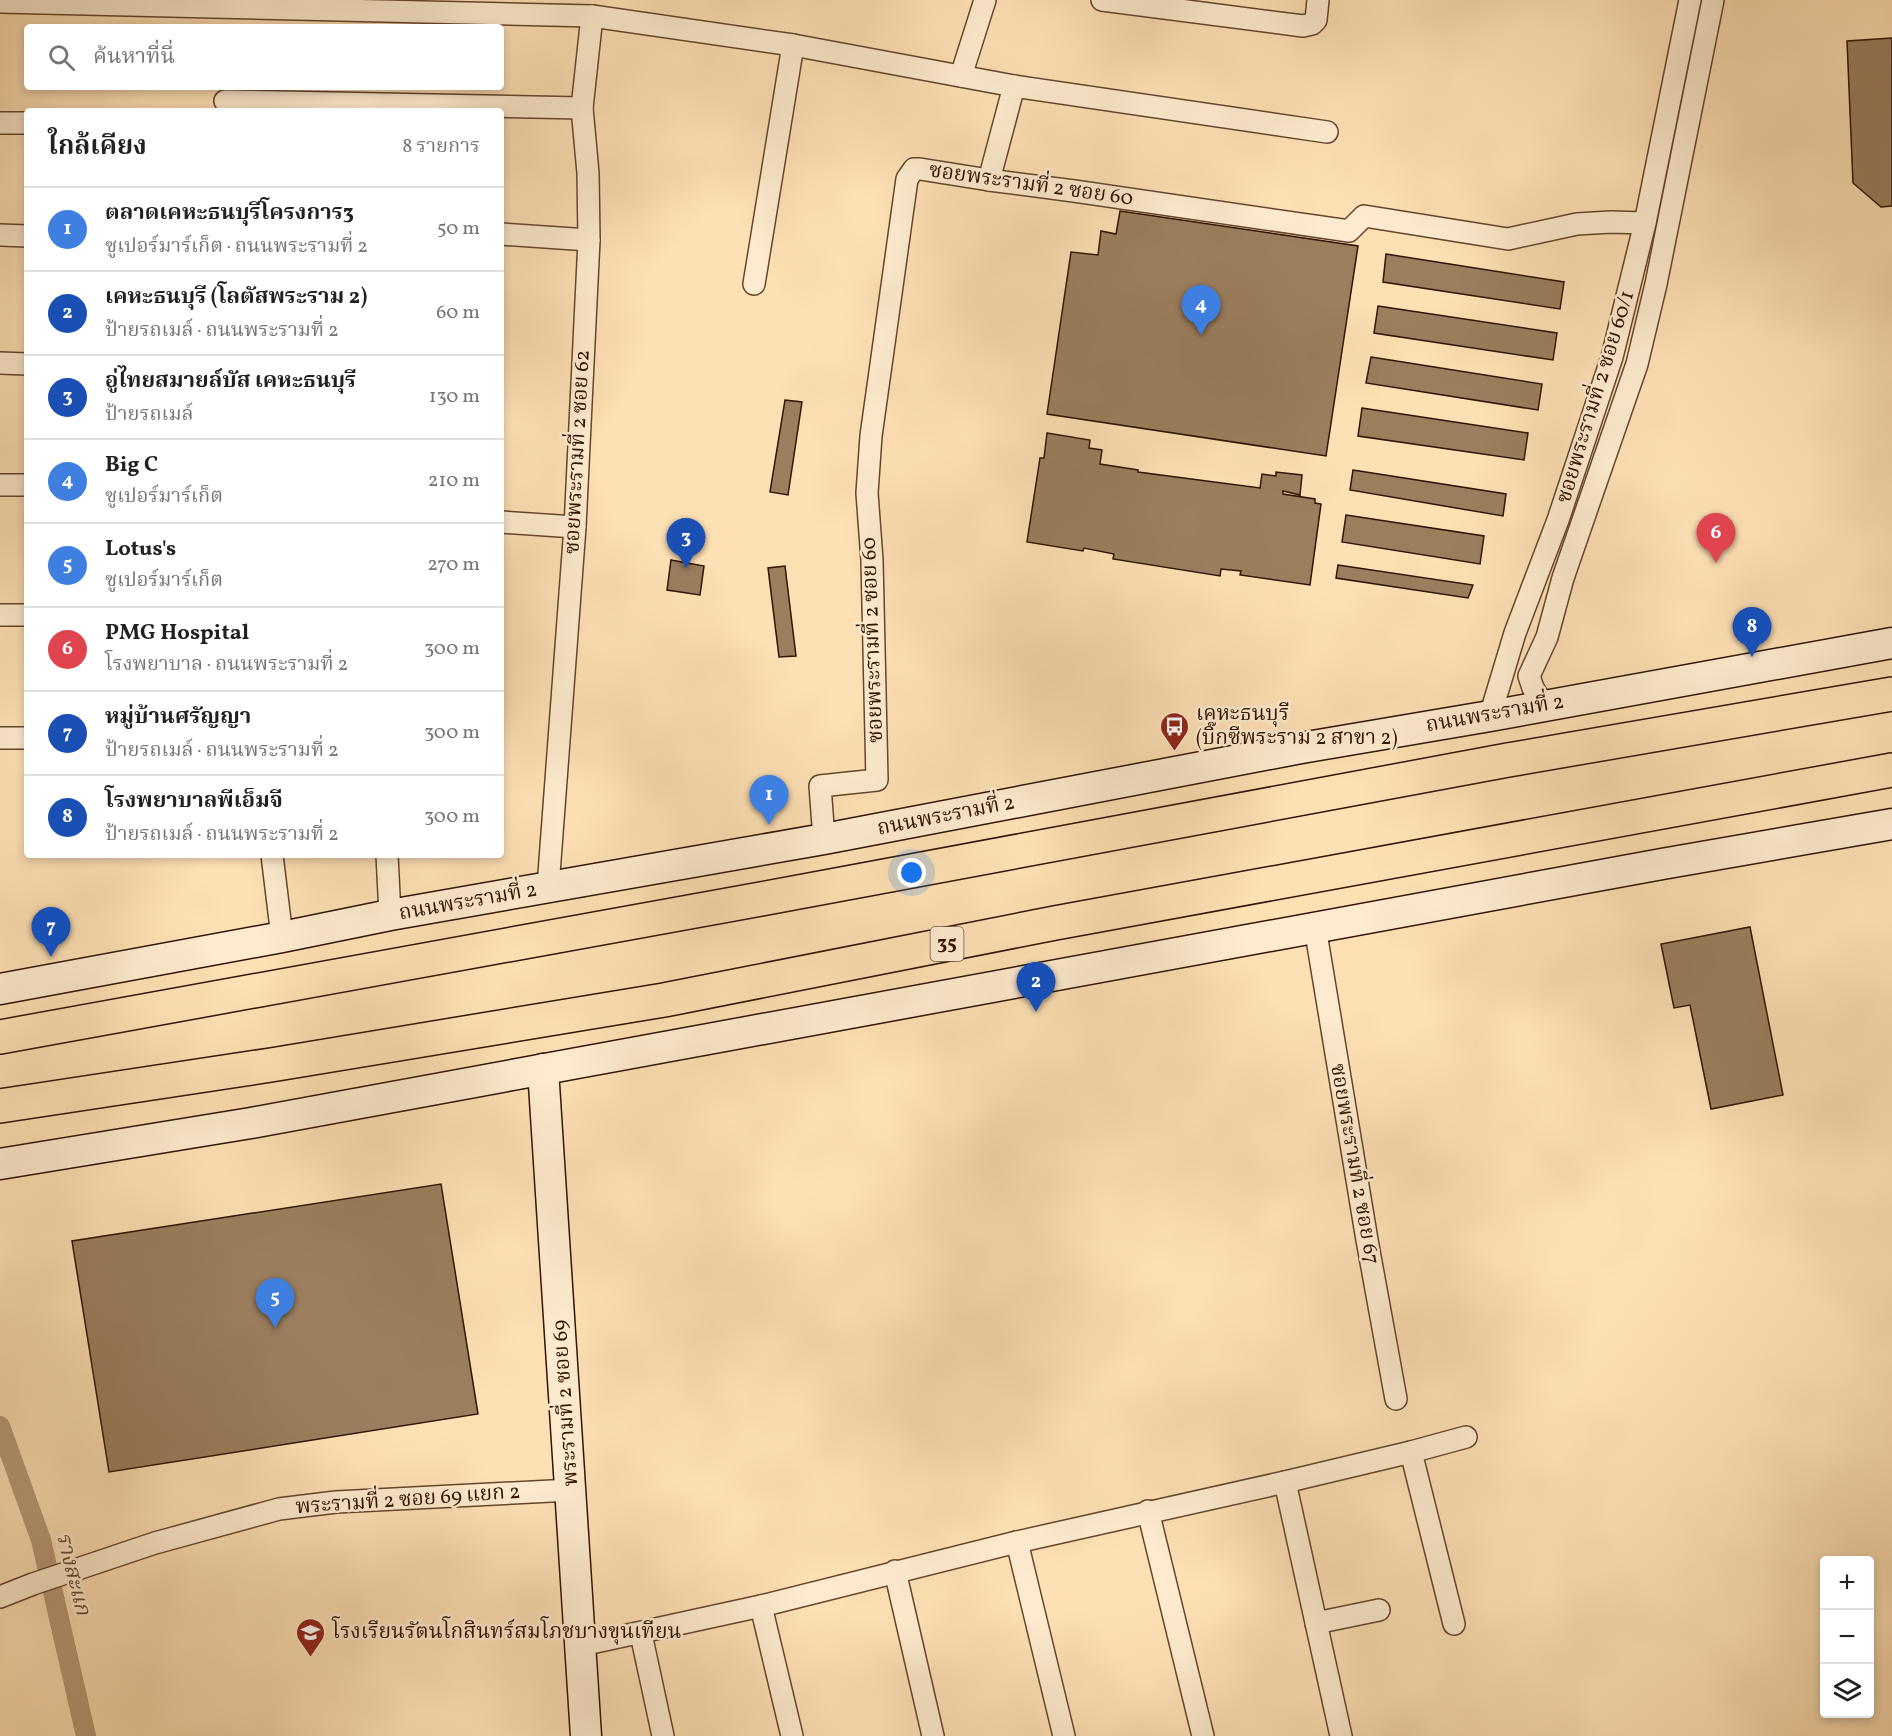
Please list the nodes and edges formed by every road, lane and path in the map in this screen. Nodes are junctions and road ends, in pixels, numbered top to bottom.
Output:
1 (985, 0) edge
2 (1102, 0) edge
3 (1318, 0) edge
4 (1690, 0) edge
5 (1713, 0) edge
6 (1, 2) edge
7 (397, 6) edge
8 (509, 7) edge
9 (591, 16) junction
10 (227, 17) edge
11 (793, 45) junction
12 (961, 76) junction
13 (1014, 86) junction
14 (225, 100) edge
15 (456, 108) edge
16 (582, 108) junction
17 (504, 109) edge
18 (0, 123) edge
19 (24, 123) edge
20 (1327, 132) dead end
21 (989, 180) junction
22 (1645, 224) junction
23 (504, 234) edge
24 (0, 235) edge
25 (24, 236) edge
26 (589, 240) junction
27 (754, 284) dead end
28 (0, 363) edge
29 (24, 364) edge
30 (0, 485) edge
31 (24, 486) edge
32 (504, 522) edge
33 (575, 527) junction
34 (0, 615) edge
35 (24, 615) edge
36 (1892, 643) edge
37 (1892, 694) edge
38 (1544, 706) junction
39 (1490, 716) junction
40 (0, 738) edge
41 (24, 738) edge
42 (1892, 770) edge
43 (1892, 824) edge
44 (824, 839) junction
45 (272, 858) edge
46 (387, 858) edge
47 (548, 887) junction
48 (390, 915) junction
49 (1315, 927) junction
50 (282, 937) junction
51 (0, 989) edge
52 (0, 1037) edge
53 (543, 1069) junction
54 (0, 1106) edge
55 (0, 1164) edge
56 (1396, 1400) dead end
57 (1466, 1437) dead end
58 (1411, 1452) junction
59 (1286, 1482) junction
60 (572, 1490) junction
61 (1148, 1511) junction
62 (1017, 1542) junction
63 (895, 1571) junction
64 (0, 1598) edge
65 (761, 1606) junction
66 (1379, 1610) dead end
67 (1316, 1623) junction
68 (1454, 1624) dead end
69 (641, 1634) junction
70 (582, 1646) junction
71 (586, 1736) edge
72 (663, 1736) edge
73 (792, 1736) edge
74 (933, 1736) edge
75 (1064, 1736) edge
76 (1203, 1736) edge
77 (1341, 1736) edge

1 - 12 street
2 - 3 street
4 - 22 street, ซอยพระรามที่ 2 ซอย 60/1
5 - 38 street, ซอยพระรามที่ 2 ซอย 60/1
6 - 10 street
7 - 8 street
7 - 10 street
8 - 9 street
9 - 11 street
9 - 16 street, ซอยพระรามที่ 2 ซอย 62
11 - 12 street
11 - 27 street
12 - 13 street
13 - 20 street
13 - 21 street
14 - 15 street
16 - 17 street
16 - 26 street, ซอยพระรามที่ 2 ซอย 62
18 - 19 street
21 - 22 street, ซอยพระรามที่ 2 ซอย 60
21 - 44 street, ซอยพระรามที่ 2 ซอย 60
22 - 39 street, ซอยพระรามที่ 2 ซอย 60/1
23 - 26 street
24 - 25 street
26 - 33 street, ซอยพระรามที่ 2 ซอย 62
28 - 29 street
30 - 31 street
32 - 33 street
33 - 47 street, ซอยพระรามที่ 2 ซอย 62
34 - 35 street
36 - 38 main road, ถนนพระรามที่ 2
37 - 52 highway
38 - 39 main road, ถนนพระรามที่ 2
39 - 44 main road, ถนนพระรามที่ 2
40 - 41 street
42 - 54 highway, 35
43 - 49 main road, 35
44 - 47 main road, ถนนพระรามที่ 2
45 - 50 street
46 - 48 street
47 - 48 main road, ถนนพระรามที่ 2
48 - 50 main road, ถนนพระรามที่ 2
49 - 53 main road, 35
49 - 56 street, ซอยพระรามที่ 2 ซอย 67
50 - 51 main road, ถนนพระรามที่ 2
53 - 55 main road, 35
53 - 60 main road, พระรามที่ 2 ซอย 69
57 - 58 street
58 - 59 street
58 - 68 street
59 - 61 street
59 - 67 street
60 - 64 street, พระรามที่ 2 ซอย 69 แยก 2
60 - 70 main road, พระรามที่ 2 ซอย 69
61 - 62 street
61 - 76 street
62 - 63 street
62 - 75 street
63 - 65 street
63 - 74 street
65 - 69 street
65 - 73 street
66 - 67 street
67 - 77 street
69 - 70 street
69 - 72 street
70 - 71 main road, พระรามที่ 2 ซอย 69

